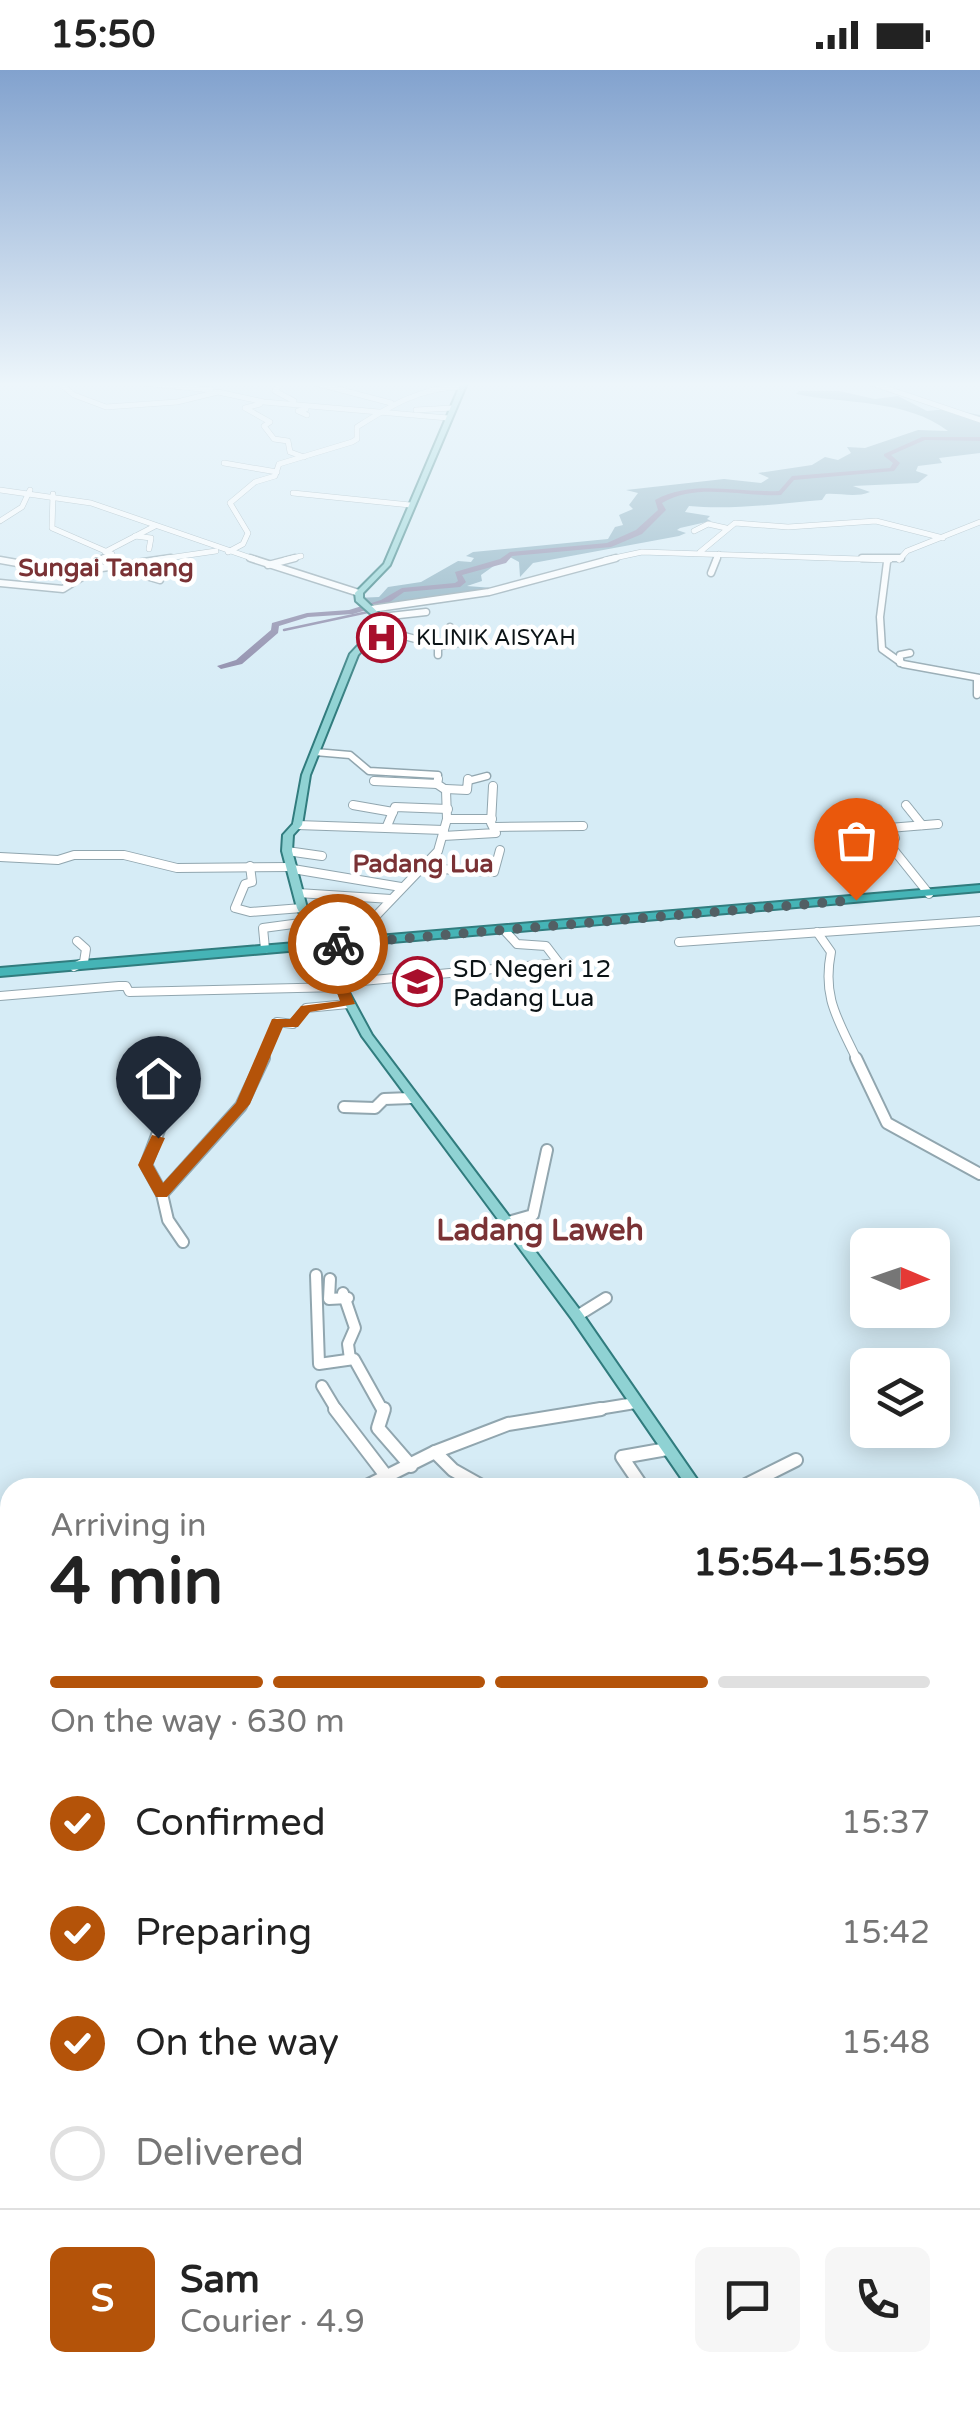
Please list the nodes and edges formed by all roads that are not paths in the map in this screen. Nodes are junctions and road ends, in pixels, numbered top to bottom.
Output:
1 (29, 492) edge
2 (42, 492) edge
3 (242, 492) edge
4 (416, 492) edge
5 (293, 493) dead end
6 (53, 494) junction
7 (410, 505) junction
8 (0, 521) edge
9 (980, 522) edge
10 (156, 525) junction
11 (726, 528) junction
12 (908, 530) junction
13 (694, 531) dead end
14 (134, 536) junction
15 (944, 538) junction
16 (150, 549) dead end
17 (914, 549) junction
18 (224, 551) junction
19 (105, 552) junction
20 (700, 552) junction
21 (719, 554) junction
22 (301, 556) dead end
23 (850, 556) junction
24 (0, 560) edge
25 (887, 562) junction
26 (148, 564) junction
27 (268, 565) junction
28 (84, 567) junction
29 (119, 568) junction
30 (850, 568) dead end
31 (95, 570) junction
32 (186, 572) dead end
33 (711, 573) dead end
34 (160, 580) dead end
35 (0, 583) edge
36 (359, 596) junction
37 (371, 609) junction
38 (426, 612) dead end
39 (382, 617) junction
40 (450, 627) dead end
41 (378, 629) junction
42 (413, 632) dead end
43 (398, 633) junction
44 (910, 653) dead end
45 (900, 663) junction
46 (979, 678) edge
47 (978, 694) dead end
48 (315, 752) junction
49 (487, 776) dead end
50 (374, 781) dead end
51 (442, 786) junction
52 (468, 789) junction
53 (354, 805) dead end
54 (906, 806) dead end
55 (448, 809) junction
56 (878, 809) dead end
57 (393, 812) junction
58 (448, 820) junction
59 (938, 824) dead end
60 (297, 825) junction
61 (922, 825) junction
62 (388, 826) junction
63 (502, 826) junction
64 (583, 826) dead end
65 (889, 828) junction
66 (444, 833) junction
67 (500, 850) dead end
68 (287, 851) junction
69 (322, 856) dead end
70 (0, 857) edge
71 (250, 866) junction
72 (292, 868) junction
73 (422, 868) junction
74 (484, 872) junction
75 (484, 884) dead end
76 (402, 887) junction
77 (980, 888) edge
78 (298, 892) junction
79 (929, 894) junction
80 (391, 899) junction
81 (302, 908) junction
82 (324, 910) dead end
83 (372, 920) junction
84 (980, 920) edge
85 (308, 922) junction
86 (506, 932) junction
87 (817, 932) junction
88 (76, 942) dead end
89 (679, 942) dead end
90 (328, 944) junction
91 (349, 944) junction
92 (265, 949) junction
93 (73, 967) junction
94 (0, 972) edge
95 (340, 985) junction
96 (0, 996) edge
97 (348, 1004) junction
98 (412, 1098) junction
99 (344, 1107) dead end
100 (162, 1122) dead end
101 (547, 1150) dead end
102 (980, 1174) edge
103 (162, 1194) junction
104 (505, 1223) junction
105 (183, 1242) dead end
106 (316, 1275) dead end
107 (330, 1279) dead end
108 (606, 1298) dead end
109 (577, 1316) junction
110 (349, 1352) junction
111 (322, 1386) dead end
112 (635, 1403) junction
113 (667, 1449) junction
114 (435, 1452) junction
115 (796, 1460) dead end
116 (410, 1466) junction
117 (387, 1477) joint
118 (467, 1478) edge
119 (636, 1478) edge
120 (689, 1478) edge
121 (760, 1478) edge

1 - 8 street
2 - 6 street
3 - 18 street
4 - 7 main road
5 - 7 street
6 - 10 street
6 - 19 street
7 - 36 main road
9 - 15 street
10 - 14 street
10 - 18 street
11 - 12 street
11 - 13 street
11 - 20 street
12 - 15 street
12 - 17 street
14 - 16 street
14 - 19 street
15 - 17 street
17 - 25 street
18 - 26 street
18 - 27 street
19 - 28 street
20 - 21 street
20 - 37 street
21 - 23 street
21 - 33 street
22 - 27 street
23 - 25 street
23 - 30 street
24 - 28 street
25 - 45 street
26 - 29 street
26 - 32 street
27 - 36 street
28 - 31 street
29 - 31 street
29 - 34 street
31 - 35 street
36 - 37 main road
37 - 39 main road
38 - 39 street
39 - 41 main road
40 - 43 street
41 - 43 street
41 - 48 main road
42 - 43 street
44 - 45 street
45 - 46 street
46 - 47 street
48 - 51 street
48 - 60 main road
49 - 52 street
50 - 51 street
51 - 52 street
51 - 55 street
52 - 63 street
53 - 57 street
54 - 61 street
55 - 57 street
55 - 58 street
56 - 65 street
57 - 62 street
58 - 63 street
58 - 66 street
59 - 61 street
60 - 62 street
60 - 68 main road
61 - 65 street
62 - 66 street
63 - 64 street
63 - 66 street
65 - 79 street
66 - 73 street
67 - 74 street
68 - 69 street
68 - 72 main road
70 - 71 street
71 - 72 street
71 - 81 street
72 - 76 street
72 - 78 main road
73 - 74 street
73 - 76 street
74 - 75 street
76 - 80 street
77 - 79 highway
78 - 80 street
78 - 81 main road
79 - 86 highway
80 - 83 street
81 - 85 main road
82 - 83 street
83 - 91 street
84 - 87 street
85 - 90 main road
85 - 92 street
86 - 91 highway
86 - 95 street
87 - 89 street
87 - 102 street
88 - 93 street
90 - 91 highway
90 - 92 highway
90 - 95 main road
92 - 93 highway
93 - 94 highway
95 - 96 street
95 - 97 main road
97 - 98 main road
97 - 103 street
98 - 99 street
98 - 104 main road
100 - 103 street
101 - 104 street
103 - 105 street
104 - 109 main road
106 - 110 street
107 - 110 street
108 - 109 street
109 - 112 main road
110 - 116 street
111 - 117 street
112 - 113 main road
112 - 114 street
113 - 119 street
113 - 120 main road
114 - 116 street
114 - 118 street
115 - 121 street
116 - 117 street

